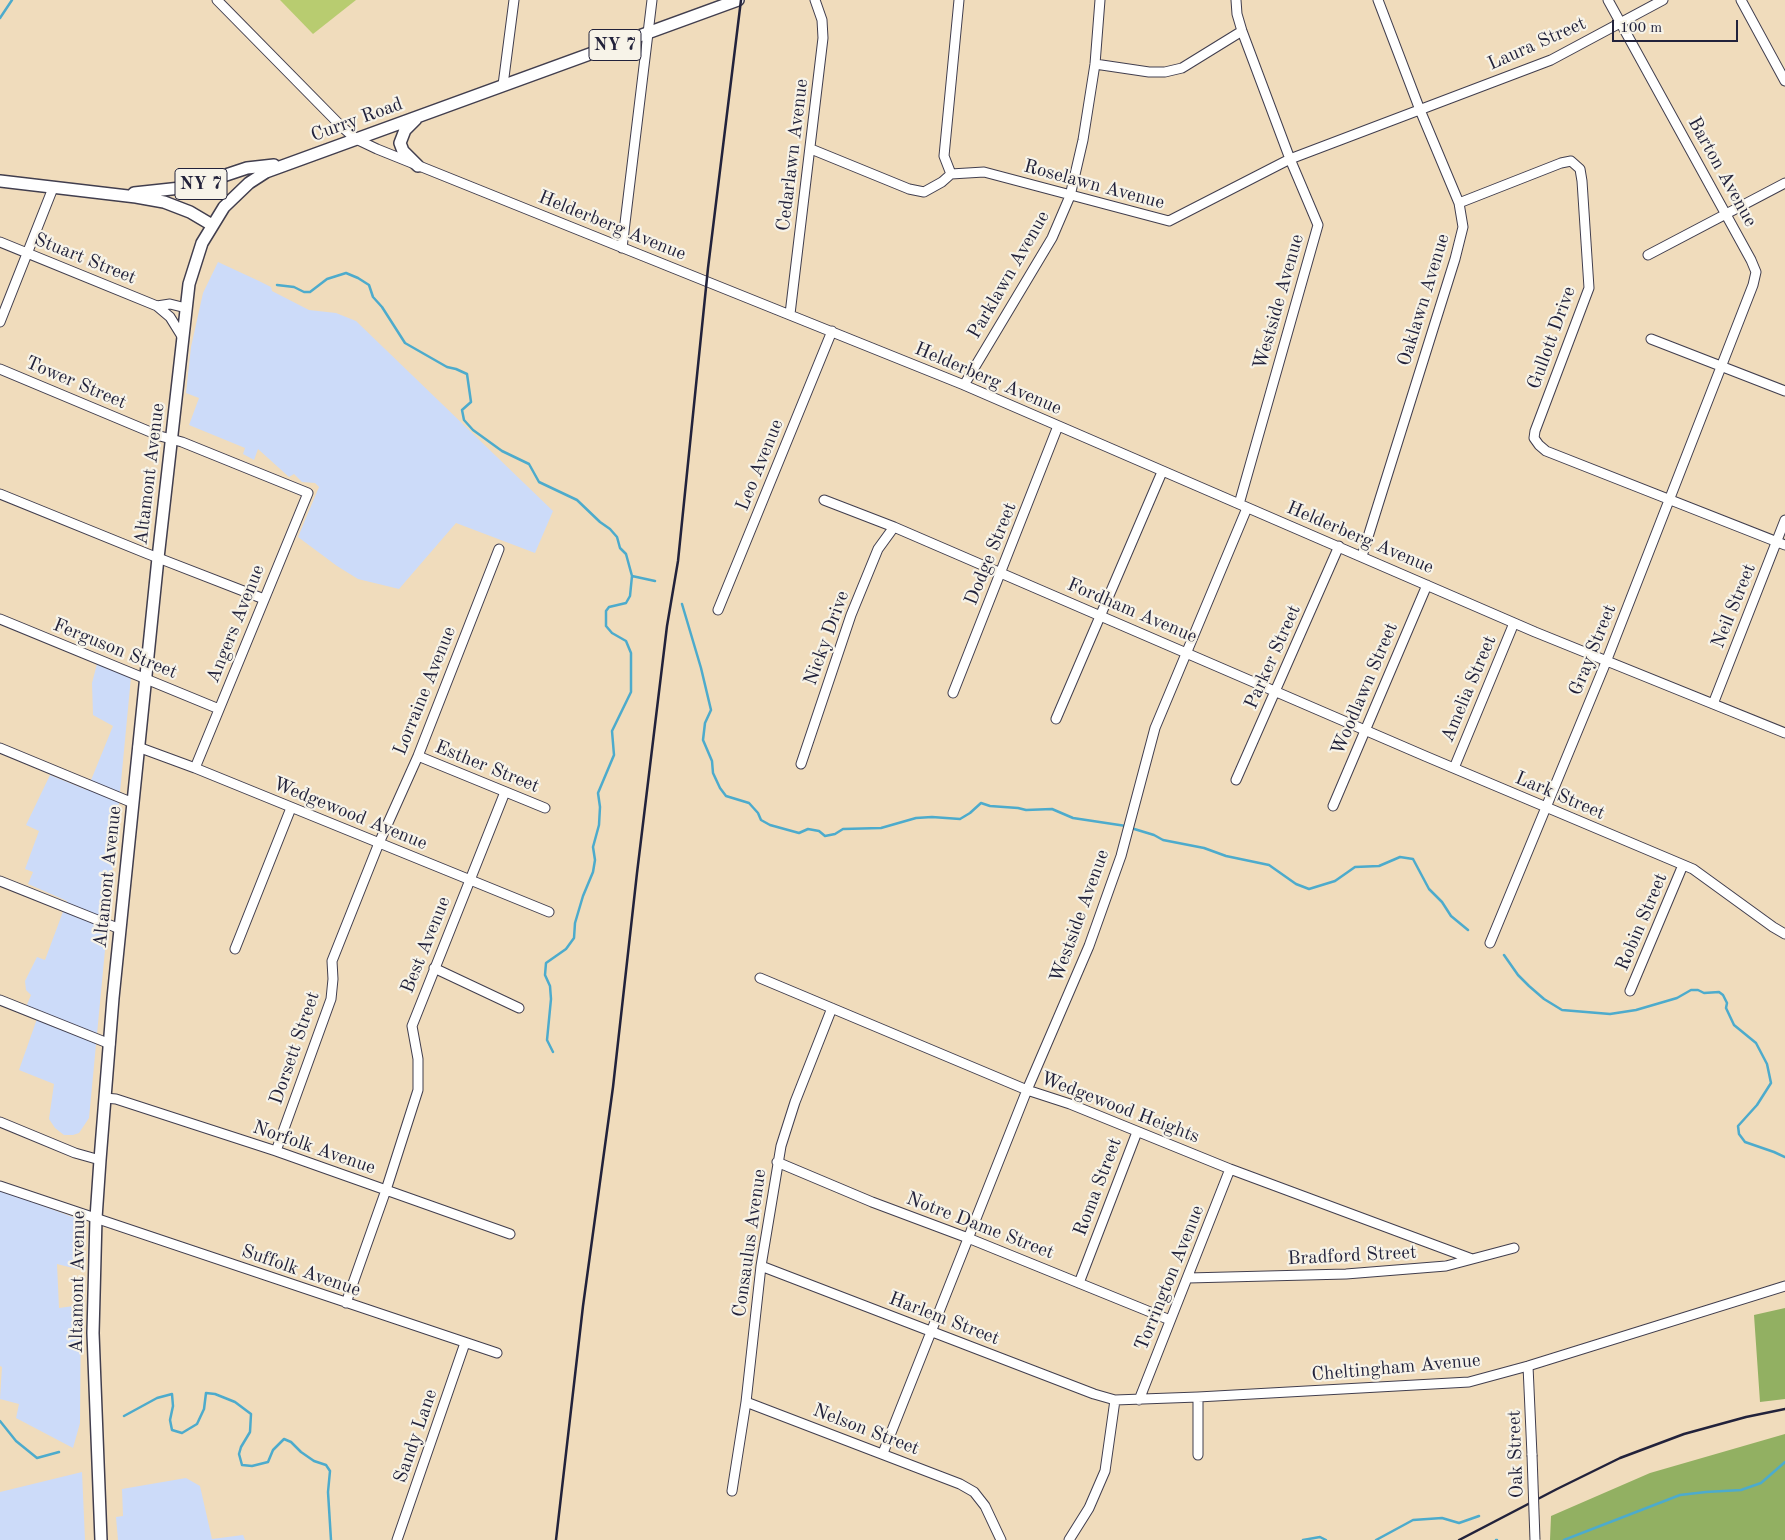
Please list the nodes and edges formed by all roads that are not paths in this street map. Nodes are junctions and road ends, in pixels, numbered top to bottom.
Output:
1 (217, 0) edge
2 (514, 0) edge
3 (652, 0) edge
4 (738, 0) edge
5 (816, 0) edge
6 (959, 0) edge
7 (1100, 0) edge
8 (1236, 0) edge
9 (1378, 0) edge
10 (1608, 0) edge
11 (1663, 0) edge
12 (1741, 0) edge
13 (1621, 22) junction
14 (1242, 31) junction
15 (648, 33) junction
16 (1095, 64) junction
17 (1785, 81) edge
18 (503, 85) junction
19 (1420, 110) junction
20 (418, 117) junction
21 (356, 139) junction
22 (811, 149) junction
23 (1290, 159) junction
24 (286, 163) junction
25 (418, 166) junction
26 (951, 174) junction
27 (0, 181) edge
28 (1785, 183) edge
29 (53, 188) junction
30 (115, 195) junction
31 (1070, 196) junction
32 (1459, 203) junction
33 (1727, 215) junction
34 (212, 225) junction
35 (0, 242) edge
36 (622, 248) junction
37 (27, 253) junction
38 (1648, 255) dead end
39 (157, 306) junction
40 (186, 308) junction
41 (790, 314) junction
42 (0, 322) edge
43 (832, 331) junction
44 (183, 338) junction
45 (1651, 339) dead end
46 (1722, 366) junction
47 (0, 369) edge
48 (964, 386) junction
49 (1785, 391) edge
50 (1058, 426) junction
51 (173, 439) junction
52 (1162, 472) junction
53 (308, 493) joint
54 (0, 494) edge
55 (824, 500) dead end
56 (1669, 500) junction
57 (1243, 506) junction
58 (1785, 520) edge
59 (894, 527) junction
60 (1781, 543) edge
61 (1339, 546) junction
62 (499, 549) dead end
63 (1362, 556) junction
64 (158, 558) junction
65 (1002, 572) junction
66 (1428, 585) junction
67 (264, 599) junction
68 (718, 610) dead end
69 (1100, 616) junction
70 (0, 619) edge
71 (1514, 623) junction
72 (1187, 652) junction
73 (1606, 662) junction
74 (146, 679) junction
75 (1275, 691) junction
76 (953, 693) dead end
77 (1712, 704) junction
78 (219, 709) junction
79 (1056, 719) dead end
80 (1364, 730) junction
81 (1785, 733) edge
82 (138, 747) junction
83 (0, 748) edge
84 (418, 756) junction
85 (1425, 756) joint
86 (801, 764) dead end
87 (195, 768) junction
88 (1454, 768) junction
89 (1236, 780) dead end
90 (505, 792) junction
91 (133, 803) junction
92 (1333, 806) dead end
93 (291, 808) junction
94 (545, 808) dead end
95 (1546, 808) junction
96 (379, 844) junction
97 (1683, 865) junction
98 (470, 880) junction
99 (0, 881) edge
100 (550, 912) dead end
101 (120, 929) junction
102 (1785, 934) edge
103 (1490, 943) dead end
104 (235, 949) dead end
105 (434, 968) junction
106 (760, 978) dead end
107 (1630, 991) dead end
108 (0, 1000) edge
109 (519, 1008) dead end
110 (832, 1008) junction
111 (110, 1044) junction
112 (1027, 1090) junction
113 (105, 1098) junction
114 (0, 1122) edge
115 (1137, 1132) junction
116 (276, 1151) junction
117 (100, 1160) junction
118 (777, 1162) junction
119 (1230, 1169) junction
120 (0, 1186) edge
121 (386, 1190) junction
122 (96, 1218) junction
123 (510, 1234) dead end
124 (968, 1238) junction
125 (1514, 1248) dead end
126 (1472, 1259) junction
127 (761, 1266) junction
128 (1188, 1278) junction
129 (1079, 1283) junction
130 (1785, 1286) edge
131 (346, 1303) junction
132 (1170, 1320) junction
133 (932, 1332) junction
134 (465, 1343) junction
135 (496, 1353) dead end
136 (1528, 1366) junction
137 (1198, 1397) junction
138 (1115, 1400) junction
139 (1139, 1400) junction
140 (746, 1402) junction
141 (883, 1453) junction
142 (1198, 1455) dead end
143 (732, 1491) dead end
144 (101, 1540) edge
145 (397, 1540) edge
146 (1001, 1540) edge
147 (1069, 1540) edge
148 (1536, 1540) edge

1 - 21 street, Helderberg Avenue
2 - 18 street
3 - 15 street
4 - 15 main road, Curry Road / NY 7
5 - 22 street, Cedarlawn Avenue
6 - 26 street
7 - 16 street, Parklawn Avenue
8 - 14 street, Westside Avenue
9 - 19 street, Oaklawn Avenue
10 - 13 street, Barton Avenue
11 - 13 street, Laura Street
12 - 17 street
13 - 19 street, Laura Street
13 - 33 street, Barton Avenue
14 - 16 street
14 - 23 street, Westside Avenue
15 - 18 main road, Curry Road / NY 7
15 - 36 street
16 - 31 street, Parklawn Avenue
18 - 20 main road, Curry Road / NY 7
19 - 23 street, Roselawn Avenue
19 - 32 street, Oaklawn Avenue
20 - 21 main road, Curry Road / NY 7
20 - 25 main road
21 - 24 main road, Curry Road / NY 7
21 - 25 street, Helderberg Avenue
22 - 26 street
22 - 41 street, Cedarlawn Avenue
23 - 31 street, Roselawn Avenue
23 - 57 street, Westside Avenue
24 - 30 main road, NY 7
24 - 34 main road, Curry Road / NY 7
25 - 36 street, Helderberg Avenue
26 - 31 street, Roselawn Avenue
27 - 29 main road, NY 7
28 - 33 street
29 - 30 main road, NY 7
29 - 37 street
30 - 34 main road, NY 7
31 - 48 street, Parklawn Avenue
32 - 56 street, Gullott Drive
32 - 63 street, Oaklawn Avenue
33 - 38 street
33 - 46 street, Barton Avenue
34 - 40 main road, Altamont Avenue
35 - 37 street, Stuart Street
36 - 41 street, Helderberg Avenue
37 - 39 street, Stuart Street
37 - 42 street
39 - 40 street, Stuart Street
39 - 44 street, Stuart Street
40 - 44 main road, Altamont Avenue
41 - 43 street, Helderberg Avenue
43 - 48 street, Helderberg Avenue
43 - 68 street, Leo Avenue
44 - 51 main road, Altamont Avenue
45 - 46 street
46 - 49 street
46 - 56 street, Gray Street
47 - 51 street, Tower Street
48 - 50 street, Helderberg Avenue
50 - 52 street, Helderberg Avenue
50 - 65 street, Dodge Street
51 - 53 street, Tower Street
51 - 64 main road, Altamont Avenue
52 - 57 street, Helderberg Avenue
52 - 69 street
53 - 67 street, Angers Avenue
54 - 64 street
55 - 59 street, Fordham Avenue
56 - 60 street
56 - 73 street, Gray Street
57 - 61 street, Helderberg Avenue
57 - 72 street, Westside Avenue
58 - 60 street, Neil Street
59 - 65 street, Fordham Avenue
59 - 86 street, Nicky Drive
60 - 77 street, Neil Street
61 - 63 street, Helderberg Avenue
61 - 75 street, Parker Street
62 - 84 street, Lorraine Avenue
63 - 66 street, Helderberg Avenue
64 - 67 street
64 - 74 main road, Altamont Avenue
65 - 69 street, Fordham Avenue
65 - 76 street, Dodge Street
66 - 71 street, Helderberg Avenue
66 - 80 street, Woodlawn Street
67 - 78 street, Angers Avenue
69 - 72 street, Fordham Avenue
69 - 79 street
70 - 74 street, Ferguson Street
71 - 73 street, Helderberg Avenue
71 - 88 street, Amelia Street
72 - 75 street, Fordham Avenue
72 - 112 street, Westside Avenue
73 - 77 street, Helderberg Avenue
73 - 95 street, Gray Street
74 - 78 street, Ferguson Street
74 - 82 main road, Altamont Avenue
75 - 80 street, Fordham Avenue
75 - 89 street, Parker Street
77 - 81 street, Helderberg Avenue
78 - 87 street, Angers Avenue
80 - 85 street, Fordham Avenue
80 - 92 street, Woodlawn Street
82 - 87 street, Wedgewood Avenue
82 - 91 main road, Altamont Avenue
83 - 91 street
84 - 90 street, Esther Street
84 - 96 street, Lorraine Avenue
85 - 88 street, Lark Street
87 - 93 street, Wedgewood Avenue
88 - 95 street, Lark Street
90 - 94 street, Esther Street
90 - 98 street, Best Avenue
91 - 101 main road, Altamont Avenue
93 - 96 street, Wedgewood Avenue
93 - 104 street
95 - 97 street, Lark Street
95 - 103 street, Gray Street
96 - 98 street, Wedgewood Avenue
96 - 116 street, Dorsett Street
97 - 102 street, Lark Street
97 - 107 street, Robin Street
98 - 100 street, Wedgewood Avenue
98 - 105 street, Best Avenue
99 - 101 street
101 - 111 main road, Altamont Avenue
105 - 109 street
105 - 121 street, Best Avenue
106 - 110 street, Wedgewood Heights
108 - 111 street
110 - 112 street, Wedgewood Heights
110 - 118 street, Consaulus Avenue
111 - 113 main road, Altamont Avenue
112 - 115 street, Wedgewood Heights
112 - 124 street, Westside Avenue
113 - 116 street, Norfolk Avenue
113 - 117 main road, Altamont Avenue
114 - 117 street
115 - 119 street, Wedgewood Heights
115 - 129 street, Roma Street
116 - 121 street, Norfolk Avenue
117 - 122 main road, Altamont Avenue
118 - 124 street, Notre Dame Street
118 - 127 street, Consaulus Avenue
119 - 126 street, Wedgewood Heights
119 - 128 street, Torrington Avenue
120 - 122 street, Suffolk Avenue
121 - 123 street, Norfolk Avenue
121 - 131 street, Best Avenue
122 - 131 street, Suffolk Avenue
122 - 144 main road, Altamont Avenue
124 - 129 street, Notre Dame Street
124 - 133 street, Westside Avenue
125 - 126 street, Bradford Street
126 - 128 street, Bradford Street
127 - 133 street, Harlem Street
127 - 140 street, Consaulus Avenue
128 - 132 street, Torrington Avenue
129 - 132 street, Notre Dame Street
130 - 136 street, Cheltingham Avenue
131 - 134 street, Suffolk Avenue
132 - 139 street, Torrington Avenue
133 - 138 street, Harlem Street
133 - 141 street, Westside Avenue
134 - 135 street, Suffolk Avenue
134 - 145 street, Sandy Lane
136 - 137 street, Cheltingham Avenue
136 - 148 street, Oak Street, bridge
137 - 139 street, Cheltingham Avenue
137 - 142 street
138 - 139 street, Cheltingham Avenue
138 - 147 street
140 - 141 street, Nelson Street
140 - 143 street, Consaulus Avenue
141 - 146 street, Nelson Street

